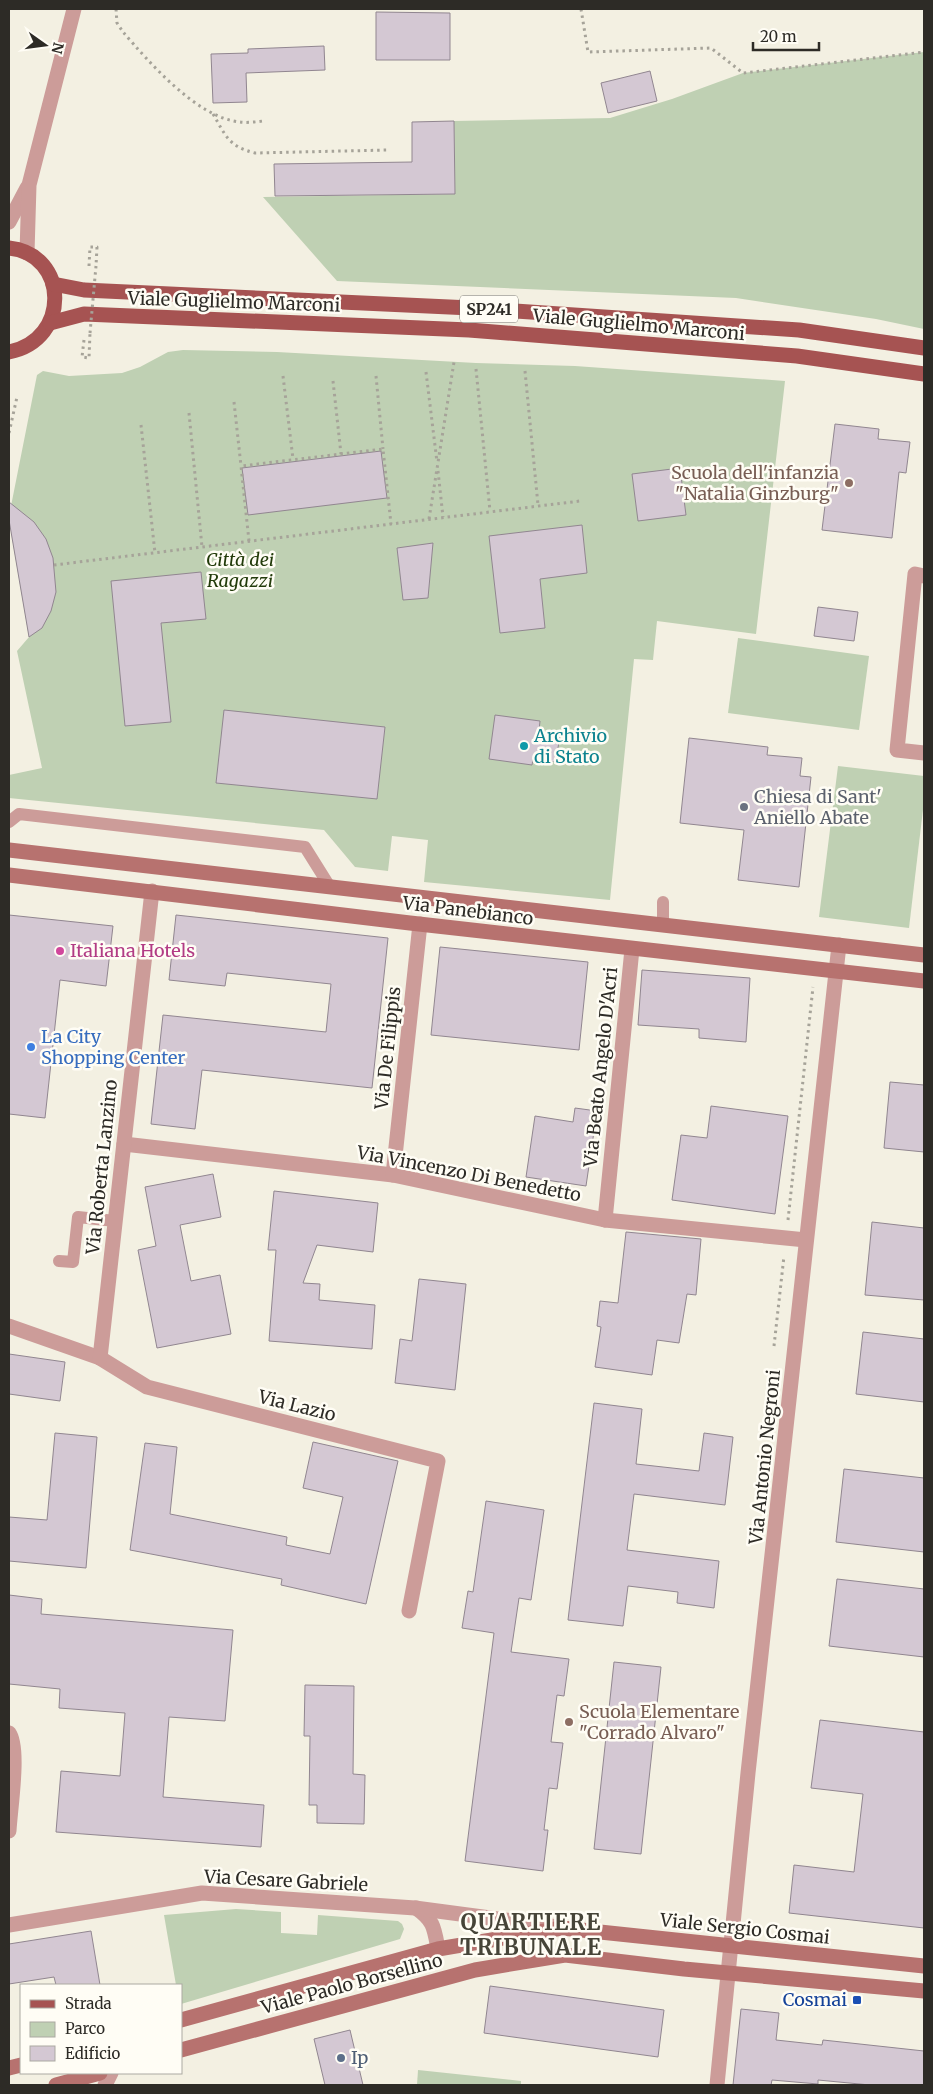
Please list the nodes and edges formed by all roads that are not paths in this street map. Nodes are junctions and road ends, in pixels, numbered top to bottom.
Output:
1 (74, 9) edge
2 (29, 185) junction
3 (9, 222) edge
4 (9, 248) edge
5 (28, 253) junction
6 (53, 284) junction
7 (50, 323) junction
8 (924, 348) edge
9 (9, 353) edge
10 (924, 374) edge
11 (920, 575) edge
12 (924, 753) edge
13 (9, 822) edge
14 (9, 850) edge
15 (9, 875) edge
16 (330, 887) junction
17 (152, 891) junction
18 (663, 902) dead end
19 (420, 924) junction
20 (662, 925) junction
21 (838, 945) junction
22 (632, 948) junction
23 (924, 955) edge
24 (836, 971) junction
25 (924, 981) edge
26 (124, 1144) junction
27 (394, 1175) junction
28 (605, 1220) junction
29 (115, 1221) junction
30 (806, 1240) junction
31 (59, 1260) dead end
32 (9, 1326) edge
33 (100, 1358) junction
34 (409, 1611) dead end
35 (9, 1733) edge
36 (9, 1831) edge
37 (414, 1908) junction
38 (9, 1925) edge
39 (562, 1928) junction
40 (730, 1947) junction
41 (438, 1949) junction
42 (924, 1966) edge
43 (727, 1974) junction
44 (924, 1991) edge
45 (182, 2020) edge
46 (182, 2050) edge
47 (96, 2074) edge
48 (56, 2085) edge
49 (717, 2085) edge

1 - 2 street
2 - 3 street
2 - 5 street
4 - 5 main road
5 - 6 main road
6 - 7 main road
6 - 8 main road, Viale Guglielmo Marconi / SP241
7 - 9 main road
7 - 10 main road, Viale Guglielmo Marconi
11 - 12 street
13 - 16 lane
14 - 16 street, Via Panebianco
15 - 17 street, Via Panebianco
16 - 20 street, Via Panebianco
17 - 19 street, Via Panebianco
17 - 26 street, Via Roberta Lanzino
18 - 20 lane
19 - 22 street, Via Panebianco
19 - 27 street, Via De Filippis
20 - 21 street, Via Panebianco
21 - 23 street, Via Panebianco
21 - 24 street, Via Antonio Negroni
22 - 24 street, Via Panebianco
22 - 28 street, Via Beato Angelo D'Acri
24 - 25 street, Via Panebianco
24 - 30 street, Via Antonio Negroni
26 - 27 street, Via Vincenzo Di Benedetto
26 - 29 street, Via Roberta Lanzino
27 - 28 street, Via Vincenzo Di Benedetto
28 - 30 street, Via Vincenzo Di Benedetto
29 - 31 lane
29 - 33 street, Via Roberta Lanzino
30 - 40 street, Via Antonio Negroni
32 - 33 street, Via Lazio
33 - 34 street, Via Lazio
35 - 36 street
37 - 38 street, Via Cesare Gabriele
37 - 39 street, Via Cesare Gabriele
37 - 41 street
39 - 40 street, Viale Sergio Cosmai
39 - 41 street, Viale Paolo Borsellino
40 - 42 street, Viale Sergio Cosmai
40 - 43 street, Via Antonio Negroni
41 - 45 street, Viale Paolo Borsellino
43 - 44 street
43 - 46 street, Viale Paolo Borsellino
43 - 49 street, Via Antonio Negroni
47 - 48 street

